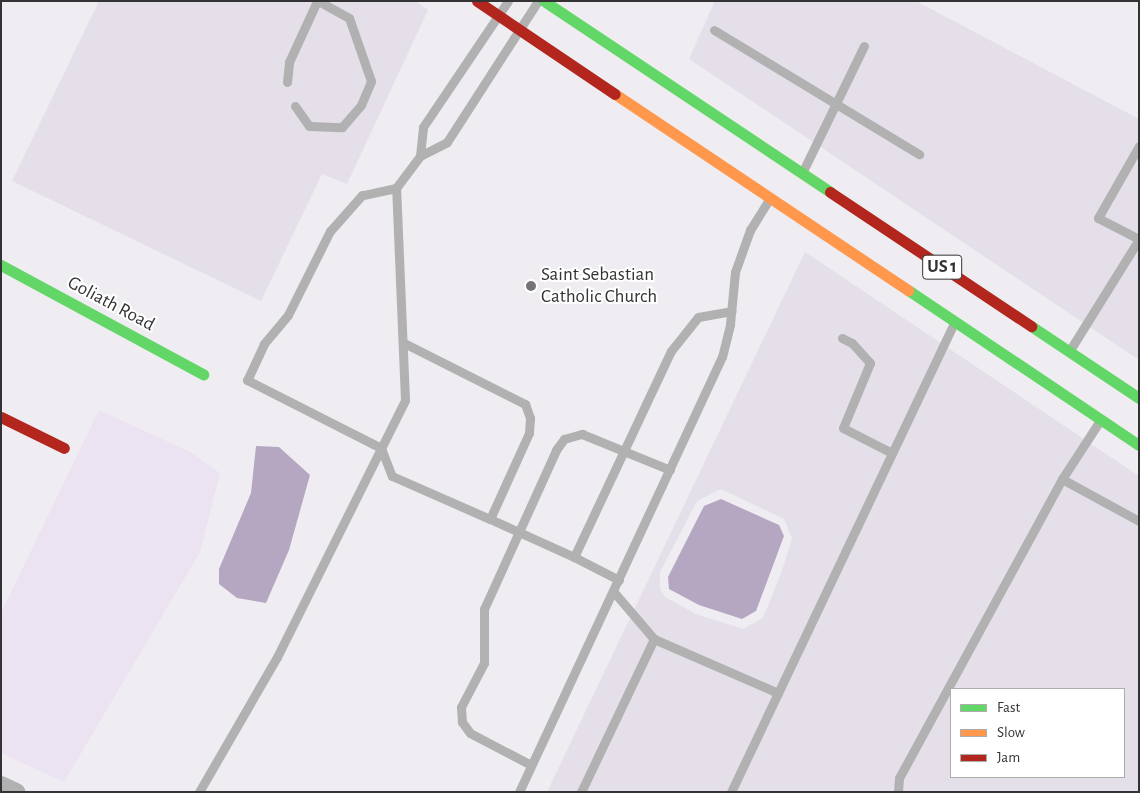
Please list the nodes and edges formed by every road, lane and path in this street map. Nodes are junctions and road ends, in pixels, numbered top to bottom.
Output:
1 (318, 1) edge
2 (477, 1) edge
3 (508, 1) edge
4 (538, 1) edge
5 (544, 1) edge
6 (498, 16) junction
7 (520, 29) junction
8 (714, 30) dead end
9 (864, 46) dead end
10 (287, 82) dead end
11 (835, 104) junction
12 (295, 106) dead end
13 (1139, 146) edge
14 (919, 154) dead end
15 (420, 156) junction
16 (802, 173) junction
17 (396, 188) junction
18 (770, 196) junction
19 (1139, 239) edge
20 (1, 265) edge
21 (731, 311) junction
22 (956, 320) junction
23 (842, 338) dead end
24 (404, 343) junction
25 (1069, 351) junction
26 (203, 374) dead end
27 (1139, 398) edge
28 (1, 417) edge
29 (1101, 420) junction
30 (1139, 445) edge
31 (64, 448) dead end
32 (381, 448) junction
33 (624, 450) junction
34 (892, 453) junction
35 (670, 470) junction
36 (1062, 479) junction
37 (490, 519) junction
38 (1139, 521) edge
39 (520, 532) junction
40 (574, 557) junction
41 (619, 580) junction
42 (614, 591) junction
43 (654, 639) junction
44 (778, 693) junction
45 (531, 765) junction
46 (1, 785) edge
47 (16, 792) edge
48 (199, 792) edge
49 (519, 792) edge
50 (581, 792) edge
51 (731, 792) edge
52 (898, 792) edge

1 - 10 lane
1 - 12 lane
2 - 6 main road, US 1
3 - 6 lane
4 - 7 lane
5 - 16 main road, US 1
6 - 7 main road, US 1
6 - 15 lane
7 - 15 lane
7 - 18 main road, US 1
8 - 11 lane
9 - 11 lane
11 - 14 lane
11 - 16 lane
13 - 19 lane
15 - 17 lane
16 - 25 main road, US 1
17 - 24 lane
17 - 32 lane
18 - 21 lane
18 - 22 main road, US 1
19 - 25 lane
20 - 26 main road, Goliath Road
21 - 33 lane
21 - 35 lane
22 - 29 main road, US 1
22 - 34 lane
23 - 34 lane
24 - 32 lane
24 - 37 lane
25 - 27 main road, US 1
28 - 31 main road
29 - 30 main road, US 1
29 - 36 lane
32 - 37 lane
32 - 48 lane
33 - 35 lane
33 - 39 lane
33 - 40 lane
34 - 44 lane
35 - 41 lane
36 - 38 lane
36 - 52 lane
37 - 39 lane
39 - 40 lane
39 - 45 lane
40 - 41 lane
41 - 42 lane
42 - 43 lane
42 - 45 lane
43 - 44 lane
43 - 50 lane
44 - 51 lane
45 - 49 lane
46 - 47 street

